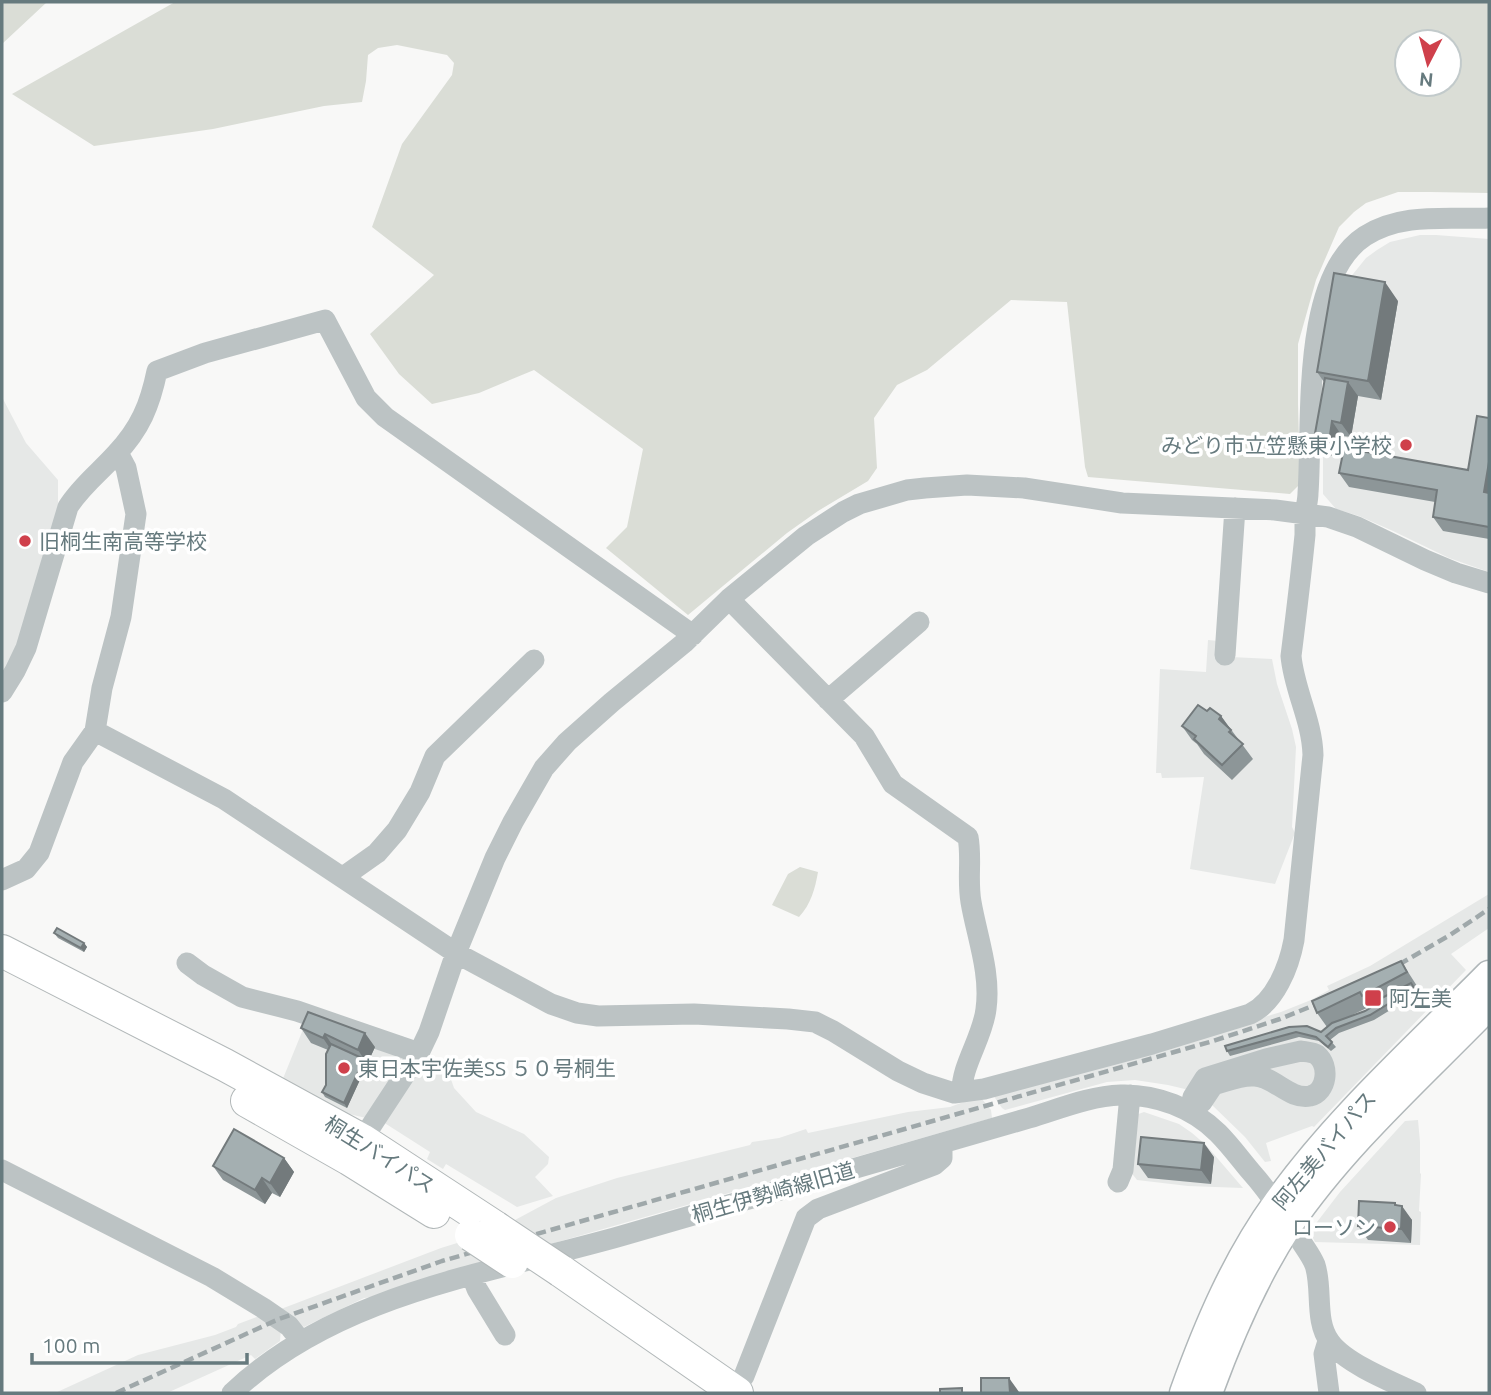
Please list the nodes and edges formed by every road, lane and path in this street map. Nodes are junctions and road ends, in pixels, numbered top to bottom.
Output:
1 (1489, 218) edge
2 (118, 453) junction
3 (1235, 509) junction
4 (1305, 514) junction
5 (1489, 583) edge
6 (729, 599) junction
7 (919, 622) dead end
8 (693, 635) junction
9 (1225, 655) dead end
10 (534, 660) dead end
11 (2, 692) edge
12 (828, 700) junction
13 (95, 732) junction
14 (343, 877) junction
15 (2, 880) edge
16 (2, 951) edge
17 (456, 953) junction
18 (187, 963) dead end
19 (2, 975) edge
20 (1489, 975) edge
21 (1488, 1008) edge
22 (419, 1053) junction
23 (962, 1092) junction
24 (1130, 1095) junction
25 (1190, 1112) junction
26 (942, 1143) junction
27 (355, 1150) junction
28 (2, 1170) edge
29 (1118, 1182) dead end
30 (1283, 1213) junction
31 (472, 1276) junction
32 (505, 1335) dead end
33 (301, 1341) junction
34 (1328, 1341) junction
35 (728, 1392) edge
36 (232, 1393) edge
37 (1184, 1393) edge
38 (1208, 1393) edge
39 (1329, 1393) edge
40 (1416, 1393) edge

1 - 4 street
2 - 8 street
2 - 11 street
2 - 13 street
3 - 4 street
3 - 6 street
3 - 9 street
4 - 5 street
4 - 23 street
6 - 8 street
6 - 12 street
7 - 12 street
8 - 17 street
10 - 14 street
12 - 23 street
13 - 14 street
13 - 15 street
14 - 17 street
16 - 27 highway, 桐生バイパス
17 - 22 street
17 - 23 street
18 - 22 street
19 - 27 highway, 桐生バイパス
20 - 30 main road, 阿左美バイパス
21 - 30 main road, 阿左美バイパス
22 - 27 street
24 - 25 street, 桐生伊勢崎線旧道
24 - 26 street, 桐生伊勢崎線旧道
24 - 29 street
25 - 25 street
25 - 30 street, 桐生伊勢崎線旧道
26 - 31 street, 桐生伊勢崎線旧道
26 - 35 street
27 - 35 highway, 桐生バイパス, bridge
28 - 33 street
30 - 34 street, 桐生伊勢崎線旧道
30 - 37 main road, 阿左美バイパス
30 - 38 main road, 阿左美バイパス
31 - 32 street
31 - 33 street, 桐生伊勢崎線旧道
33 - 36 street, 桐生伊勢崎線旧道
34 - 39 street, 桐生伊勢崎線旧道
34 - 40 street

